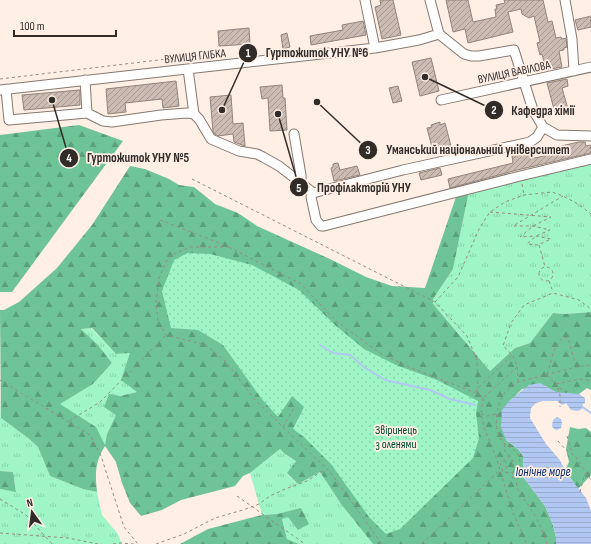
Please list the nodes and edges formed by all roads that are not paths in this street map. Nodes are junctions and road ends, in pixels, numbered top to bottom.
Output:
1 (365, 0) edge
2 (430, 0) edge
3 (565, 0) edge
4 (439, 34) junction
5 (375, 48) junction
6 (591, 67) edge
7 (188, 69) junction
8 (574, 70) junction
9 (85, 80) junction
10 (524, 82) junction
11 (3, 90) edge
12 (441, 100) dead end
13 (87, 113) junction
14 (194, 114) junction
15 (4, 121) edge
16 (543, 127) junction
17 (294, 134) dead end
18 (591, 136) edge
19 (591, 159) edge
20 (301, 183) junction
21 (313, 193) junction

1 - 5 street
2 - 4 street
3 - 8 street
4 - 5 street, ВУЛИЦЯ ГЛІБКА
4 - 10 street
5 - 7 street, ВУЛИЦЯ ГЛІБКА
6 - 8 street, ВУЛИЦЯ ВАВІЛОВА
7 - 9 street, ВУЛИЦЯ ГЛІБКА
7 - 14 street
8 - 10 street, ВУЛИЦЯ ВАВІЛОВА
9 - 11 street, ВУЛИЦЯ ГЛІБКА
9 - 13 street
10 - 12 street, ВУЛИЦЯ ВАВІЛОВА
10 - 16 street
11 - 15 street
13 - 14 street
13 - 15 street
14 - 20 street
16 - 18 street
16 - 21 street
17 - 20 street
19 - 21 street
20 - 21 street

